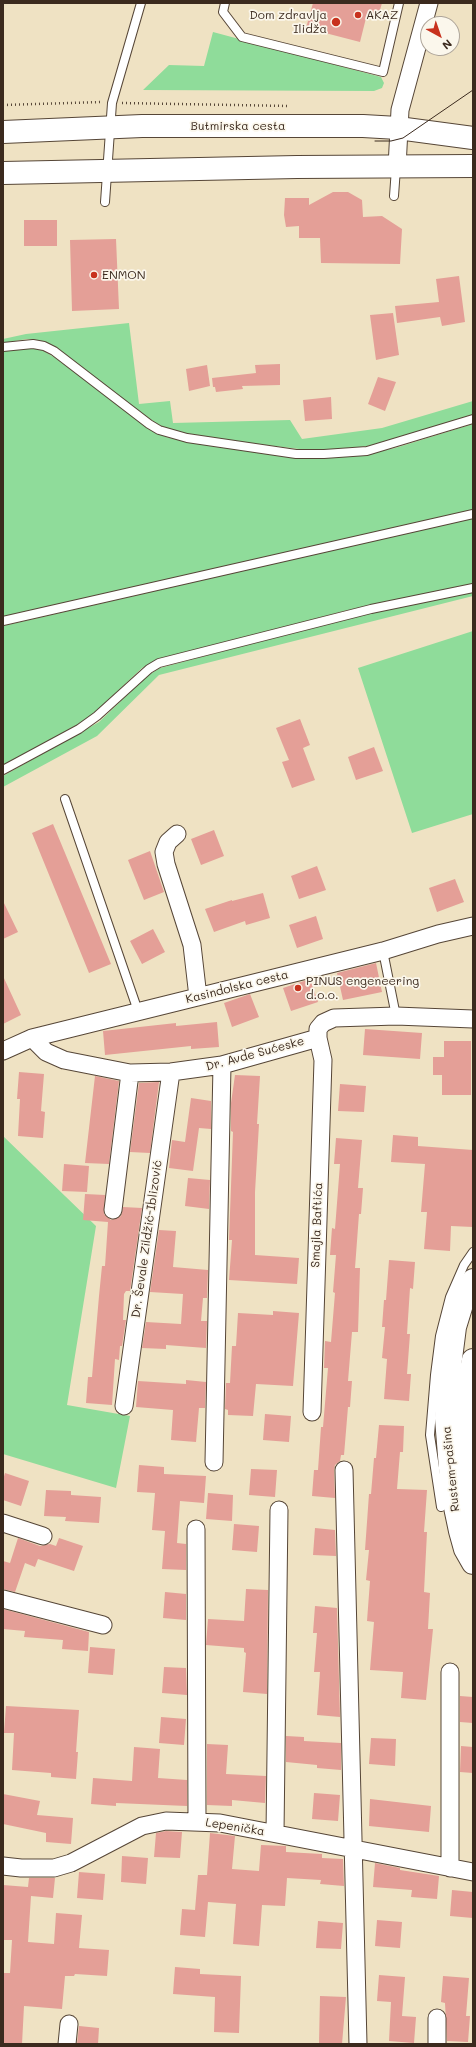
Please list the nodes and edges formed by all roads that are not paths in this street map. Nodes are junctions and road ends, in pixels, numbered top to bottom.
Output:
1 (141, 3) edge
2 (225, 3) edge
3 (400, 3) edge
4 (429, 3) edge
5 (110, 128) junction
6 (398, 128) junction
7 (3, 132) edge
8 (473, 138) edge
9 (473, 166) edge
10 (396, 167) junction
11 (107, 170) junction
12 (3, 173) edge
13 (394, 196) dead end
14 (105, 202) dead end
15 (3, 347) edge
16 (473, 420) edge
17 (473, 514) edge
18 (473, 588) edge
19 (3, 620) edge
20 (3, 770) edge
21 (65, 799) dead end
22 (177, 834) dead end
23 (473, 926) edge
24 (383, 951) junction
25 (198, 997) junction
26 (138, 1011) junction
27 (396, 1016) junction
28 (473, 1019) edge
29 (32, 1038) junction
30 (318, 1038) junction
31 (3, 1051) edge
32 (222, 1065) junction
33 (170, 1072) junction
34 (130, 1074) junction
35 (114, 1210) dead end
36 (473, 1252) edge
37 (473, 1280) edge
38 (473, 1360) edge
39 (124, 1406) dead end
40 (312, 1412) dead end
41 (214, 1462) dead end
42 (344, 1470) dead end
43 (441, 1507) dead end
44 (279, 1510) dead end
45 (3, 1523) edge
46 (196, 1529) dead end
47 (473, 1535) edge
48 (43, 1536) dead end
49 (473, 1563) edge
50 (3, 1599) edge
51 (103, 1625) dead end
52 (450, 1672) dead end
53 (197, 1822) junction
54 (275, 1833) junction
55 (354, 1849) junction
56 (3, 1866) edge
57 (450, 1868) junction
58 (473, 1872) edge
59 (437, 2018) dead end
60 (69, 2024) dead end
61 (67, 2044) edge
62 (358, 2044) edge
63 (437, 2044) edge

1 - 5 lane
2 - 3 lane
4 - 6 street
5 - 6 main road, Butmirska cesta
5 - 7 main road, Butmirska cesta
5 - 11 lane
6 - 8 main road, Butmirska cesta
6 - 10 street
9 - 10 main road
10 - 11 main road
10 - 13 lane
11 - 12 main road
11 - 14 lane
15 - 16 lane
17 - 19 lane
18 - 20 lane
21 - 26 lane
22 - 25 street
23 - 24 street, Kasindolska cesta
24 - 25 street, Kasindolska cesta
24 - 27 lane
25 - 26 street, Kasindolska cesta
26 - 29 street, Kasindolska cesta
27 - 28 street, Dr. Avde Sućeske
27 - 30 street, Dr. Avde Sućeske
29 - 31 street, Kasindolska cesta
29 - 34 street, Dr. Avde Sućeske
30 - 32 street, Dr. Avde Sućeske
30 - 40 street, Smajla Baftića
32 - 33 street, Dr. Avde Sućeske
32 - 41 street
33 - 34 street, Dr. Avde Sućeske
33 - 39 street, Dr. Ševale Zildžić-Iblizović
34 - 35 street
36 - 43 lane, Rustem-pašina
37 - 49 main road, Rustem-pašina
38 - 47 main road
42 - 55 street
44 - 54 street
45 - 48 street
46 - 53 street
50 - 51 street
52 - 57 street
53 - 54 street, Lepenička
53 - 56 street, Lepenička
54 - 55 street, Lepenička
55 - 57 street, Lepenička
55 - 62 street
57 - 58 street, Lepenička
59 - 63 street
60 - 61 street

